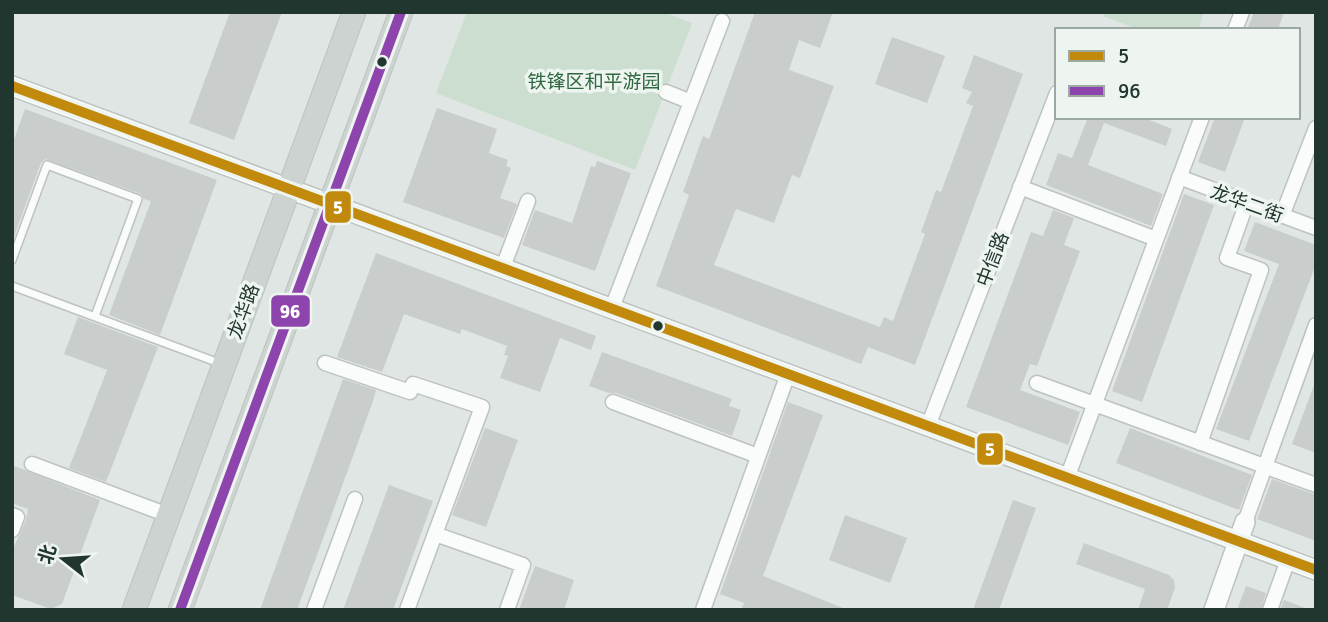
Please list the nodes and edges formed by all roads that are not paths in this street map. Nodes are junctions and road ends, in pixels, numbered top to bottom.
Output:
1 (354, 12) edge
2 (401, 12) edge
3 (722, 21) dead end
4 (13, 89) edge
5 (666, 92) dead end
6 (1055, 98) edge
7 (691, 102) junction
8 (1201, 119) edge
9 (1316, 128) edge
10 (1179, 177) junction
11 (1020, 187) junction
12 (289, 188) junction
13 (528, 201) dead end
14 (1247, 202) junction
15 (330, 203) junction
16 (1282, 216) junction
17 (1316, 228) edge
18 (1156, 239) junction
19 (12, 260) edge
20 (503, 267) junction
21 (12, 286) edge
22 (612, 308) junction
23 (95, 316) junction
24 (1316, 325) edge
25 (324, 363) dead end
26 (223, 365) junction
27 (788, 374) junction
28 (1037, 383) dead end
29 (613, 402) dead end
30 (1094, 404) junction
31 (928, 426) junction
32 (1200, 443) junction
33 (758, 456) junction
34 (32, 464) dead end
35 (1265, 466) junction
36 (1067, 478) junction
37 (1316, 485) edge
38 (355, 499) dead end
39 (12, 515) edge
40 (168, 515) junction
41 (1245, 522) joint
42 (12, 530) edge
43 (435, 534) junction
44 (1238, 541) junction
45 (1288, 560) junction
46 (1316, 570) edge
47 (134, 610) edge
48 (180, 610) edge
49 (314, 610) edge
50 (407, 610) edge
51 (507, 610) edge
52 (703, 610) edge
53 (1214, 610) edge
54 (1270, 610) edge

1 - 12 main road, 龙华路
2 - 15 main road
3 - 7 street
4 - 12 street
5 - 7 street
6 - 11 street, 中信路
7 - 22 street
8 - 10 street
9 - 16 street
10 - 14 street, 龙华二街
10 - 18 street
11 - 18 street
11 - 31 street, 中信路
12 - 15 street
12 - 26 main road, 龙华路
13 - 20 street
14 - 16 street, 龙华二街
14 - 32 street
15 - 20 street
15 - 48 main road
16 - 17 street, 龙华二街
18 - 30 street
19 - 23 lane
20 - 22 street
21 - 23 lane
22 - 27 street
23 - 26 lane
24 - 35 street
25 - 43 street
26 - 40 main road, 龙华路
27 - 31 street
27 - 33 street
28 - 30 street
29 - 33 street
30 - 32 street
30 - 36 street
31 - 36 street
32 - 35 street
33 - 52 street
34 - 40 street
35 - 37 street
35 - 41 street
36 - 44 street
38 - 49 street
39 - 42 street
40 - 47 main road, 龙华路
41 - 44 street
43 - 50 street
43 - 51 street
44 - 45 street
44 - 53 street
45 - 46 street
45 - 54 street

